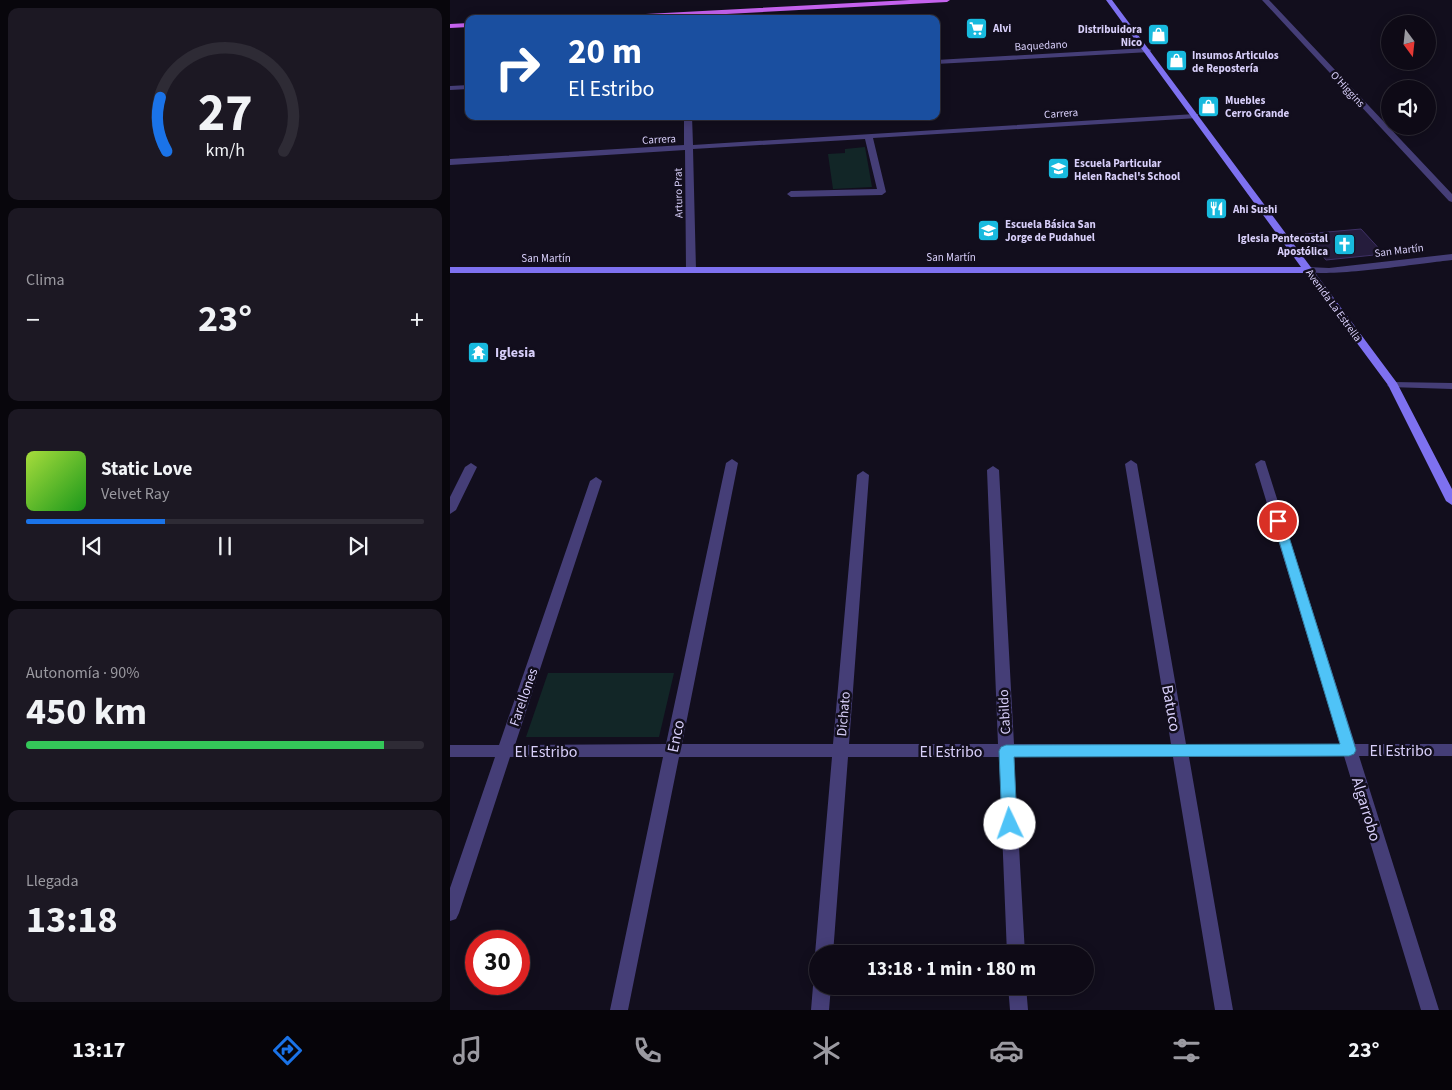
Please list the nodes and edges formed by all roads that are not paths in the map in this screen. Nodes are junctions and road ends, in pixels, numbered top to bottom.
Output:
1 (947, 0) edge
2 (1109, 0) edge
3 (1265, 0) edge
4 (701, 15) edge
5 (465, 25) edge
6 (450, 26) edge
7 (1147, 50) junction
8 (940, 62) edge
9 (465, 87) edge
10 (450, 88) edge
11 (1195, 116) junction
12 (688, 120) edge
13 (869, 137) junction
14 (688, 148) junction
15 (450, 162) edge
16 (791, 194) dead end
17 (1452, 199) edge
18 (1452, 257) edge
19 (450, 270) edge
20 (691, 270) junction
21 (1308, 270) junction
22 (1393, 385) junction
23 (1452, 386) edge
24 (732, 463) dead end
25 (1131, 464) dead end
26 (1261, 464) dead end
27 (471, 467) dead end
28 (993, 470) dead end
29 (863, 475) dead end
30 (596, 481) dead end
31 (1452, 501) edge
32 (450, 510) edge
33 (1179, 750) junction
34 (1349, 750) junction
35 (1452, 750) edge
36 (672, 751) junction
37 (840, 751) junction
38 (1006, 751) junction
39 (450, 752) edge
40 (504, 752) junction
41 (450, 912) edge
42 (825, 945) edge
43 (1016, 945) edge
44 (821, 995) edge
45 (1017, 995) edge
46 (619, 1010) edge
47 (820, 1010) edge
48 (1018, 1010) edge
49 (1224, 1010) edge
50 (1430, 1010) edge

1 - 4 main road
2 - 7 main road, Avenida La Estrella
3 - 17 street, O'Higgins
5 - 6 main road
7 - 8 street, Baquedano
7 - 11 main road, Avenida La Estrella
9 - 10 street
11 - 13 street, Carrera
11 - 21 main road, Avenida La Estrella
12 - 14 street, Arturo Prat
13 - 14 street, Carrera
13 - 16 street
14 - 15 street, Carrera
14 - 20 street, Arturo Prat
18 - 21 street, San Martín
19 - 20 main road, San Martín
20 - 21 main road, San Martín
21 - 22 main road, Avenida La Estrella
22 - 23 street
22 - 31 main road, Avenida La Estrella
24 - 36 street, Enco
25 - 33 street, Batuco
26 - 34 street, Algarrobo
27 - 32 street
28 - 38 street, Cabildo
29 - 37 street, Dichato
30 - 40 street, Farellones
33 - 34 street, El Estribo
33 - 38 street, El Estribo
33 - 49 street, Batuco
34 - 35 street, El Estribo
34 - 50 street, Algarrobo
36 - 37 street, El Estribo
36 - 40 street, El Estribo
36 - 46 street, Enco
37 - 38 street, El Estribo
37 - 42 street, Dichato
38 - 43 street, Cabildo
39 - 40 street, El Estribo
40 - 41 street, Farellones
44 - 47 street
45 - 48 street

